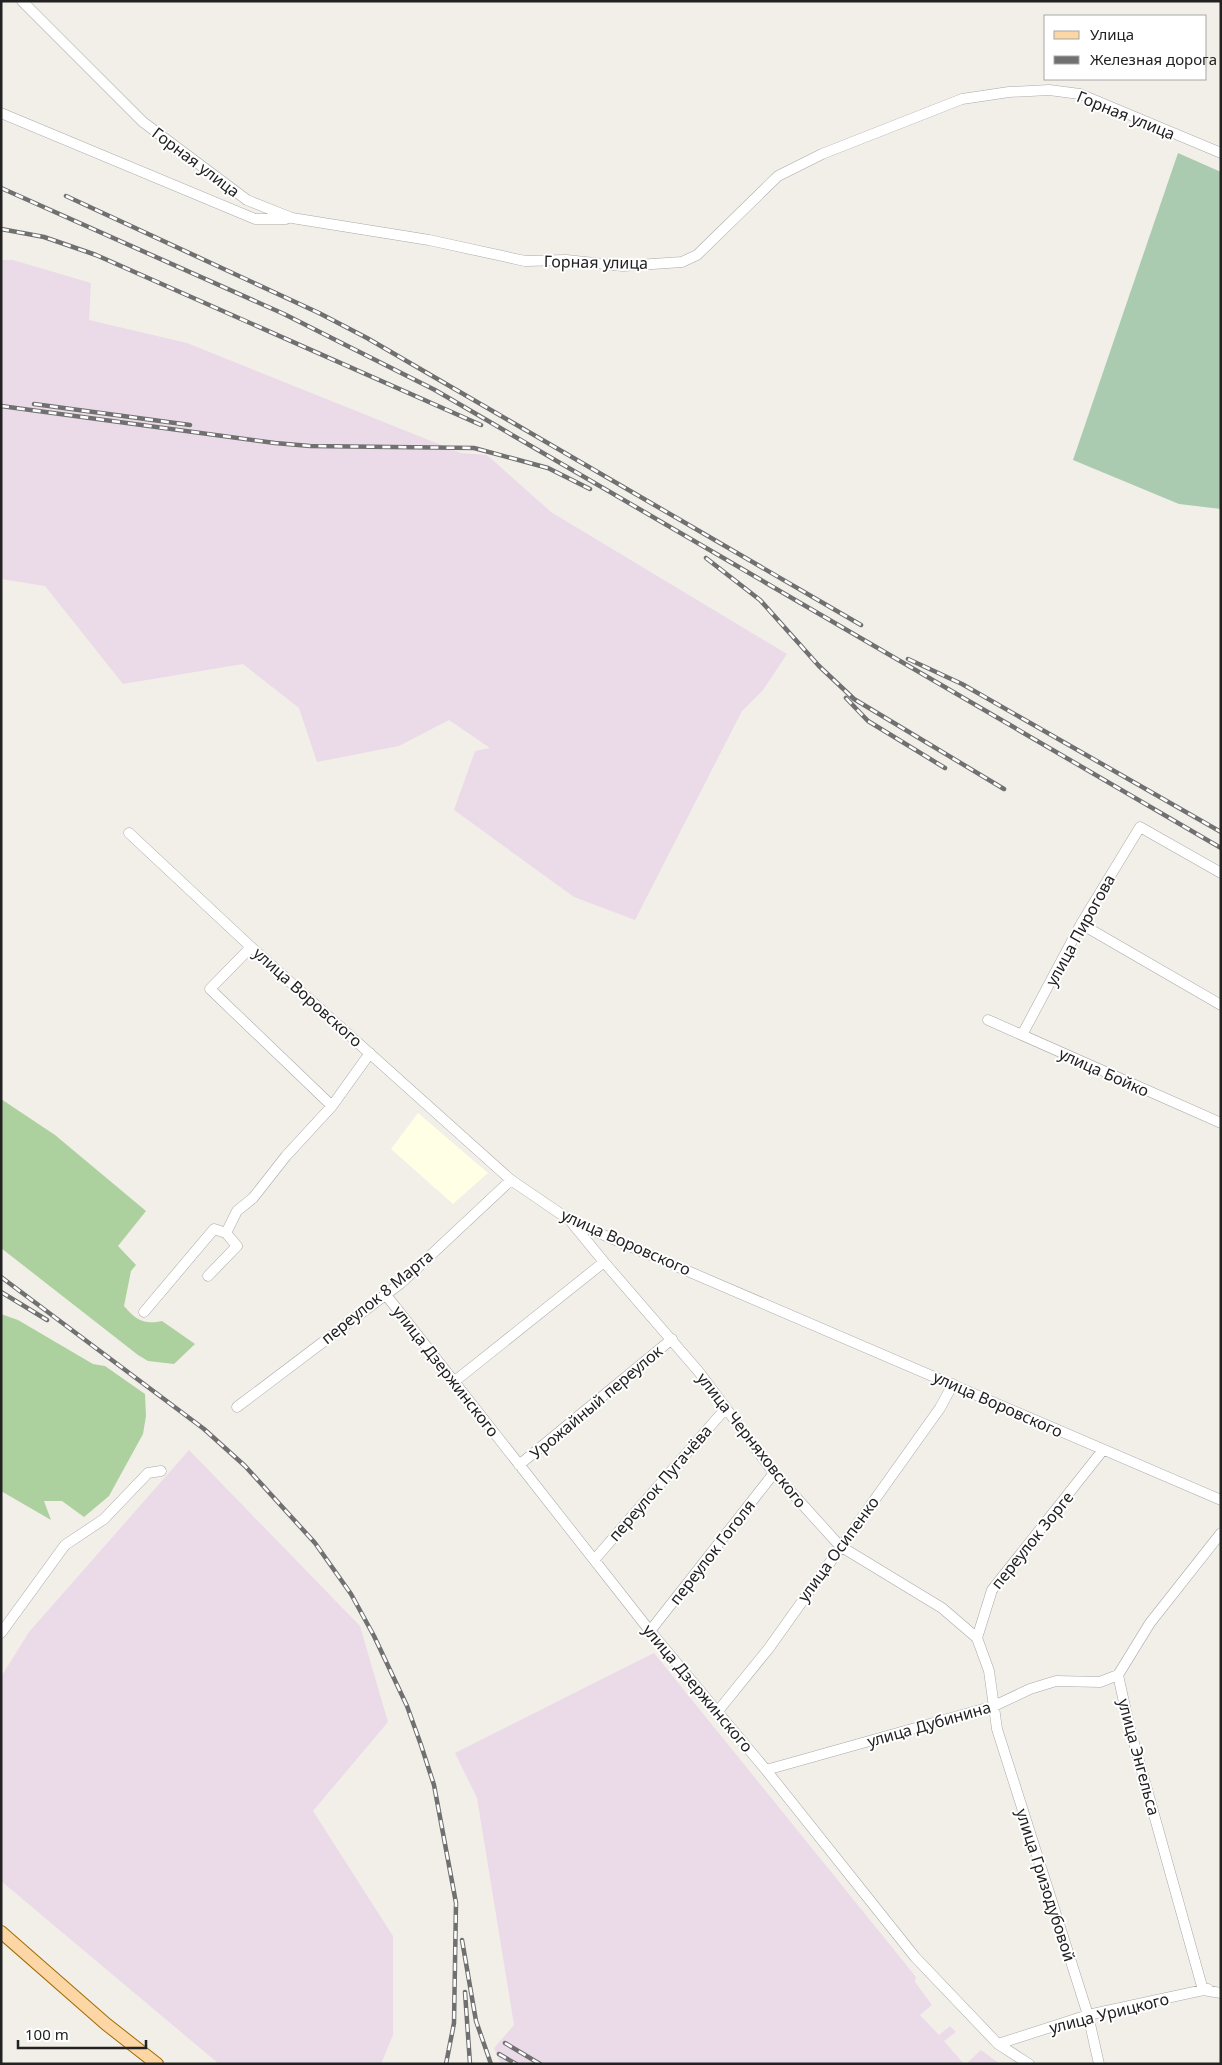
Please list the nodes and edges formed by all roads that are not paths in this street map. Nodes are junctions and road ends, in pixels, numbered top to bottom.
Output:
1 (22, 1) edge
2 (1, 113) edge
3 (1221, 153) edge
4 (292, 218) junction
5 (129, 833) dead end
6 (1221, 873) edge
7 (1081, 924) junction
8 (251, 947) junction
9 (1221, 1005) edge
10 (988, 1020) dead end
11 (1022, 1035) junction
12 (370, 1053) junction
13 (332, 1106) junction
14 (1221, 1123) edge
15 (511, 1180) junction
16 (571, 1221) junction
17 (226, 1234) junction
18 (604, 1262) junction
19 (208, 1276) dead end
20 (386, 1294) junction
21 (144, 1312) dead end
22 (672, 1339) junction
23 (455, 1381) junction
24 (953, 1384) junction
25 (237, 1407) dead end
26 (726, 1408) junction
27 (1103, 1450) junction
28 (519, 1465) junction
29 (161, 1471) dead end
30 (774, 1473) junction
31 (1221, 1500) edge
32 (1221, 1533) edge
33 (840, 1546) junction
34 (595, 1559) junction
35 (650, 1631) junction
36 (1, 1633) edge
37 (977, 1638) junction
38 (1118, 1675) junction
39 (994, 1706) junction
40 (718, 1711) junction
41 (766, 1770) junction
42 (1, 1932) edge
43 (1221, 1986) edge
44 (1203, 1990) junction
45 (1221, 1993) edge
46 (1088, 2015) junction
47 (998, 2044) junction
48 (157, 2064) edge
49 (1029, 2064) edge
50 (1099, 2064) edge

1 - 4 street, Горная улица
2 - 4 street
3 - 4 street, Горная улица
5 - 8 street, улица Воровского
6 - 7 street, улица Пирогова
7 - 9 street
7 - 11 street, улица Пирогова
8 - 12 street, улица Воровского
8 - 13 street
10 - 11 street, улица Бойко
11 - 14 street, улица Бойко
12 - 13 street
12 - 15 street, улица Воровского
13 - 17 street
15 - 16 street, улица Воровского
15 - 20 street, переулок 8 Марта
16 - 18 street, улица Черняховского
16 - 24 street, улица Воровского
17 - 19 street
17 - 21 street
18 - 22 street, улица Черняховского
18 - 23 street
20 - 23 street, улица Дзержинского
20 - 25 street, переулок 8 Марта
22 - 26 street, улица Черняховского
22 - 28 street, Урожайный переулок
23 - 28 street, улица Дзержинского
24 - 27 street, улица Воровского
24 - 33 street, улица Осипенко
26 - 30 street, улица Черняховского
26 - 34 street, переулок Пугачёва
27 - 31 street, улица Воровского
27 - 37 street, переулок Зорге
28 - 34 street, улица Дзержинского
29 - 36 street
30 - 33 street, улица Черняховского
30 - 35 street, переулок Гоголя
32 - 38 street
33 - 37 street, улица Черняховского
33 - 40 street, улица Осипенко
34 - 35 street, улица Дзержинского
35 - 40 street, улица Дзержинского
37 - 39 street, улица Черняховского
38 - 39 street, улица Дубинина
38 - 44 street, улица Энгельса
39 - 41 street, улица Дубинина
39 - 46 street, улица Гризодубовой
40 - 41 street, улица Дзержинского
41 - 47 street, улица Дзержинского
42 - 48 main road
43 - 44 street, улица Урицкого
44 - 45 street
44 - 46 street, улица Урицкого
46 - 47 street, улица Урицкого
46 - 50 street, улица Гризодубовой
47 - 49 street, улица Дзержинского

